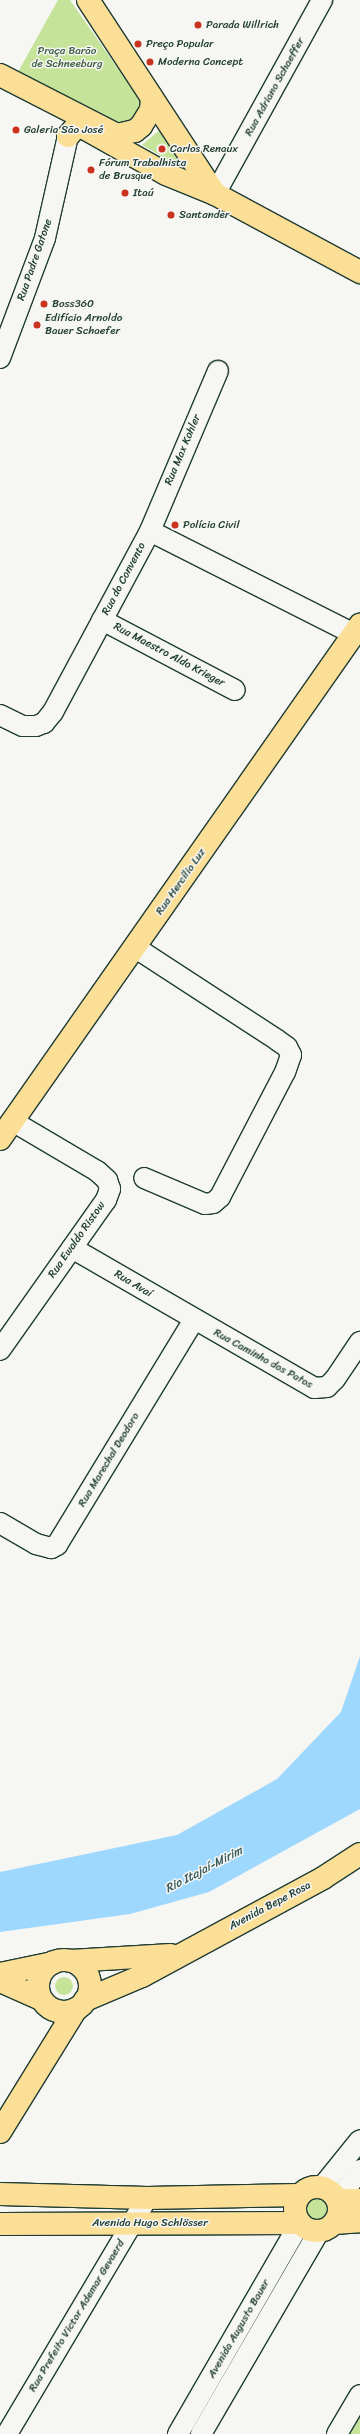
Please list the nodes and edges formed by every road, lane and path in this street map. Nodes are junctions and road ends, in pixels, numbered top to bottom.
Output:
1 (88, 0) edge
2 (322, 0) edge
3 (6, 78) edge
4 (152, 98) junction
5 (68, 136) junction
6 (215, 194) junction
7 (360, 272) edge
8 (0, 358) edge
9 (218, 370) dead end
10 (150, 531) junction
11 (102, 620) junction
12 (357, 629) edge
13 (235, 690) dead end
14 (0, 715) edge
15 (136, 948) junction
16 (12, 1121) junction
17 (0, 1139) edge
18 (144, 1178) dead end
19 (72, 1248) junction
20 (194, 1320) junction
21 (360, 1342) edge
22 (0, 1350) edge
23 (0, 1523) edge
24 (360, 1854) edge
25 (178, 1955) junction
26 (61, 1962) junction
27 (0, 1974) edge
28 (0, 1981) edge
29 (44, 2002) junction
30 (81, 2004) junction
31 (44, 2060) junction
32 (0, 2132) edge
33 (360, 2140) edge
34 (360, 2170) edge
35 (0, 2194) edge
36 (330, 2194) junction
37 (299, 2195) junction
38 (147, 2198) junction
39 (360, 2200) edge
40 (360, 2221) edge
41 (132, 2222) junction
42 (0, 2224) edge
43 (318, 2226) junction
44 (216, 2369) junction
45 (234, 2378) junction
46 (360, 2395) edge
47 (6, 2432) edge
48 (178, 2434) edge
49 (201, 2434) edge
50 (337, 2434) edge

1 - 4 main road
2 - 6 street, Rua Adriano Schaeffer
3 - 4 main road
3 - 5 main road
4 - 6 main road
5 - 6 main road
5 - 8 street, Rua Padre Gatone
6 - 7 main road
9 - 10 street, Rua Max Kohler
10 - 11 street, Rua do Convento
10 - 12 street, Rua do Convento
11 - 13 street, Rua Maestro Aldo Krieger
11 - 14 street, Rua do Convento
12 - 15 main road, Rua Hercílio Luz
15 - 16 main road, Rua Hercílio Luz
15 - 18 street
16 - 17 main road, Rua Hercílio Luz
16 - 19 street, Rua Ewaldo Ristow
19 - 20 street, Rua Avaí
19 - 22 street, Rua Ewaldo Ristow
20 - 21 street, Rua Caminho dos Patos
20 - 23 street, Rua Marechal Deodoro
24 - 25 main road, Avenida Bepe Rosa
25 - 26 main road, Avenida Bepe Rosa
25 - 30 main road, Avenida Bepe Rosa
26 - 27 main road, Avenida Bepe Rosa
26 - 29 main road
26 - 30 main road
28 - 29 main road
29 - 30 main road
29 - 31 main road
30 - 31 main road
31 - 32 main road
33 - 36 street
34 - 36 street
35 - 38 main road
36 - 37 main road
36 - 39 main road
36 - 43 main road
37 - 38 main road
37 - 43 main road
38 - 41 street, Rua Prefeito Victor Ademar Gevaerd
40 - 43 main road, Avenida Hugo Schlösser
41 - 42 main road, Avenida Hugo Schlösser
41 - 43 main road, Avenida Hugo Schlösser
41 - 47 street, Rua Prefeito Victor Ademar Gevaerd
43 - 44 street, Avenida Augusto Bauer
43 - 45 street, Avenida Augusto Bauer
44 - 45 street
44 - 48 street, Avenida Augusto Bauer
45 - 49 street, Avenida Augusto Bauer
46 - 50 street

